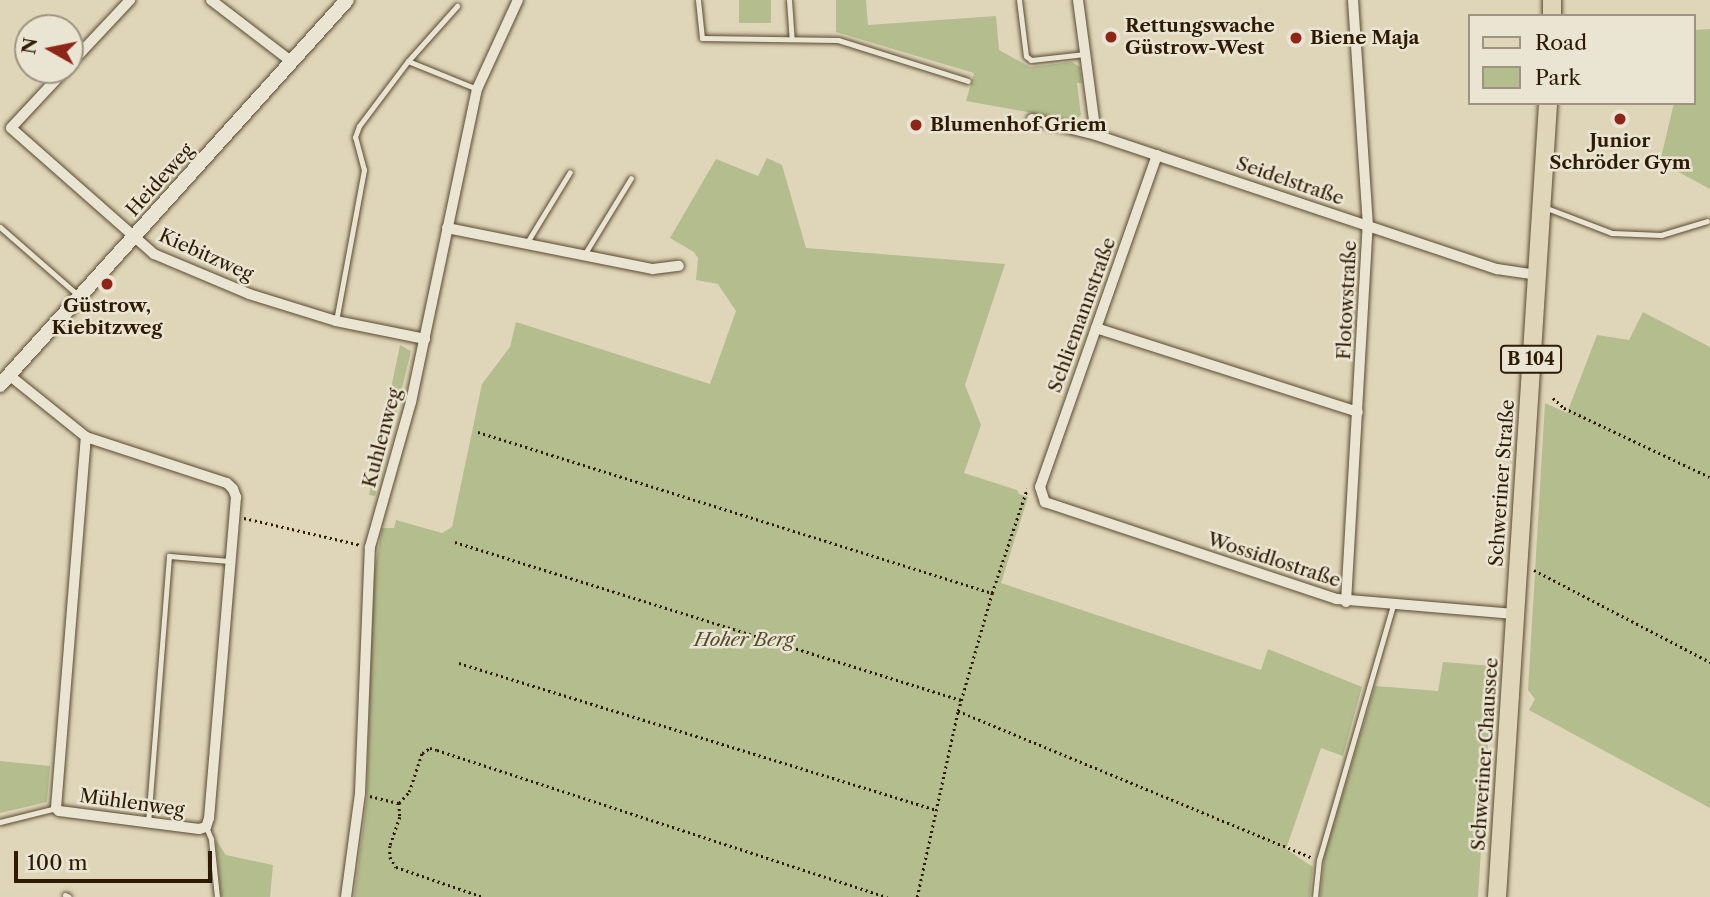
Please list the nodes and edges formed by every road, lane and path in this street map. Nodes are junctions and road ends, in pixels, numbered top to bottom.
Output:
1 (130, 0) edge
2 (211, 0) edge
3 (347, 0) edge
4 (518, 0) edge
5 (698, 0) edge
6 (789, 0) edge
7 (1019, 0) edge
8 (1078, 0) edge
9 (1353, 0) edge
10 (457, 6) dead end
11 (792, 39) junction
12 (84, 49) edge
13 (1086, 54) junction
14 (408, 61) junction
15 (292, 62) junction
16 (968, 81) dead end
17 (52, 84) edge
18 (477, 89) junction
19 (1548, 105) edge
20 (1032, 119) dead end
21 (1096, 135) junction
22 (1157, 155) junction
23 (570, 172) dead end
24 (631, 178) dead end
25 (1541, 206) junction
26 (1707, 221) dead end
27 (1368, 226) junction
28 (0, 227) edge
29 (447, 228) junction
30 (134, 237) junction
31 (526, 244) junction
32 (584, 255) junction
33 (679, 266) dead end
34 (1537, 275) junction
35 (80, 298) junction
36 (336, 321) junction
37 (1096, 328) junction
38 (425, 340) junction
39 (4, 380) edge
40 (1553, 398) dead end
41 (1358, 412) junction
42 (478, 432) dead end
43 (86, 437) junction
44 (1710, 477) edge
45 (1040, 487) joint
46 (1027, 489) dead end
47 (234, 516) junction
48 (455, 542) dead end
49 (370, 547) junction
50 (230, 561) junction
51 (1528, 566) dead end
52 (992, 593) junction
53 (1346, 602) junction
54 (1393, 606) junction
55 (1515, 614) junction
56 (1710, 662) edge
57 (459, 663) dead end
58 (961, 700) junction
59 (958, 711) junction
60 (360, 793) junction
61 (398, 803) junction
62 (56, 808) junction
63 (936, 810) junction
64 (0, 822) edge
65 (148, 822) junction
66 (206, 827) junction
67 (1319, 860) junction
68 (881, 896) edge
69 (217, 897) edge
70 (346, 897) edge
71 (483, 897) edge
72 (888, 897) edge
73 (917, 897) edge
74 (1315, 897) edge
75 (1497, 897) edge

1 - 12 street
2 - 15 street
3 - 15 street, Heideweg
4 - 18 street, Kuhlenweg
5 - 11 lane
6 - 11 lane
7 - 13 lane
8 - 13 street
9 - 27 street, Flotowstraße
10 - 14 lane
11 - 16 lane
13 - 21 street
14 - 18 lane
14 - 36 lane
15 - 30 street, Heideweg
17 - 30 street, Kiebitzweg
18 - 29 street, Kuhlenweg
19 - 25 main road, Schweriner Straße / B 104
20 - 21 street, Seidelstraße
21 - 22 street, Seidelstraße
22 - 27 street, Seidelstraße
22 - 37 street, Schliemannstraße
23 - 31 lane
24 - 32 lane
25 - 26 lane
25 - 34 main road, Schweriner Straße / B 104
27 - 34 street, Seidelstraße
27 - 41 street, Flotowstraße
28 - 35 lane
29 - 31 street
29 - 38 street, Kuhlenweg
30 - 35 street, Heideweg
30 - 36 street, Kiebitzweg
31 - 32 street
32 - 33 street
34 - 55 main road, Schweriner Straße / B 104
35 - 39 street, Heideweg
36 - 38 street, Kiebitzweg
37 - 41 street
37 - 45 street, Schliemannstraße
38 - 49 street, Kuhlenweg
39 - 43 street, Mühlenweg
40 - 44 path
41 - 53 street, Flotowstraße
42 - 52 path
43 - 47 street, Mühlenweg
43 - 62 street, Mühlenweg
45 - 53 street, Wossidlostraße
46 - 52 path
47 - 49 path
47 - 50 street, Mühlenweg
48 - 58 path
49 - 60 street, Kuhlenweg
50 - 65 lane
50 - 66 street, Mühlenweg
51 - 56 path
52 - 58 path
53 - 54 street, Wossidlostraße
54 - 55 street, Wossidlostraße
54 - 67 lane
55 - 75 main road, Schweriner Chaussee / B 104
57 - 63 path
58 - 59 path
59 - 63 path
59 - 67 path
60 - 61 path
60 - 70 street, Kuhlenweg
61 - 68 path
61 - 71 path
62 - 64 lane
62 - 65 street, Mühlenweg
63 - 73 path
65 - 66 street, Mühlenweg
66 - 69 lane
67 - 74 lane
68 - 72 path

